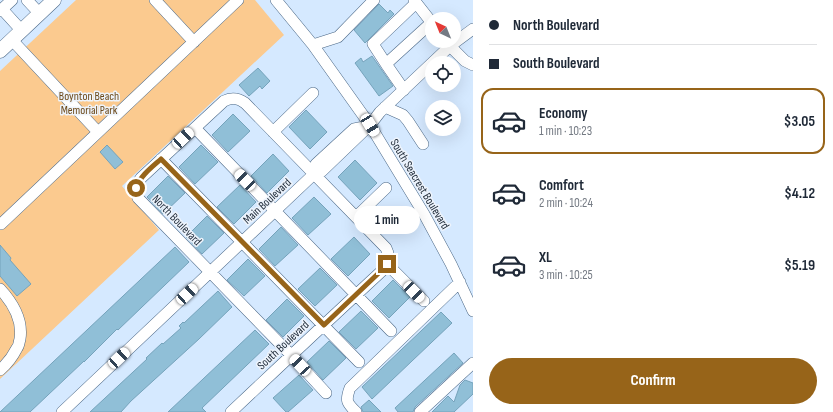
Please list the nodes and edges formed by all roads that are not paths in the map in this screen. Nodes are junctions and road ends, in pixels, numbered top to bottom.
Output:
1 (12, 0) edge
2 (26, 0) edge
3 (54, 0) edge
4 (155, 0) edge
5 (238, 0) edge
6 (276, 0) edge
7 (374, 0) edge
8 (415, 1) edge
9 (1, 10) edge
10 (40, 14) junction
11 (425, 14) edge
12 (425, 29) edge
13 (473, 29) edge
14 (17, 35) junction
15 (461, 36) edge
16 (194, 42) junction
17 (313, 45) junction
18 (445, 48) edge
19 (452, 48) edge
20 (0, 51) edge
21 (438, 56) edge
22 (386, 64) junction
23 (473, 65) edge
24 (425, 70) edge
25 (404, 90) junction
26 (313, 93) dead end
27 (385, 107) junction
28 (370, 125) junction
29 (194, 128) junction
30 (98, 132) junction
31 (273, 132) junction
32 (423, 144) dead end
33 (161, 159) junction
34 (314, 174) junction
35 (386, 188) dead end
36 (275, 211) junction
37 (356, 217) junction
38 (1, 224) dead end
39 (242, 242) junction
40 (387, 264) junction
41 (210, 272) junction
42 (460, 282) junction
43 (0, 290) edge
44 (356, 295) junction
45 (424, 301) dead end
46 (473, 311) edge
47 (324, 325) junction
48 (391, 332) dead end
49 (291, 355) junction
50 (359, 362) dead end
51 (473, 363) edge
52 (0, 370) edge
53 (326, 393) dead end
54 (62, 412) edge
55 (231, 412) edge
56 (356, 412) edge
57 (420, 412) edge

1 - 9 street
2 - 10 street
3 - 10 main road
4 - 16 street
5 - 16 street
6 - 17 street, South Seacrest Boulevard
7 - 17 street
8 - 11 street
8 - 22 street
9 - 14 street
10 - 14 main road
12 - 22 street
13 - 15 street
14 - 20 main road
14 - 30 street
16 - 30 street
17 - 28 street, South Seacrest Boulevard
18 - 21 street
19 - 23 street
22 - 25 street
24 - 25 street
25 - 27 street
26 - 31 street
27 - 28 street
27 - 32 street
28 - 34 street, Main Boulevard
28 - 42 street, South Seacrest Boulevard
29 - 31 street, North Boulevard
29 - 33 street, North Boulevard
29 - 36 street
30 - 38 street
31 - 34 street, North Boulevard
33 - 39 street
33 - 41 street, North Boulevard
34 - 36 street, Main Boulevard
34 - 37 street
35 - 37 street
36 - 39 street, Main Boulevard
36 - 44 street
37 - 40 street
39 - 41 street, Main Boulevard
39 - 47 street
40 - 44 street, South Boulevard
40 - 45 street
41 - 49 street, North Boulevard
41 - 54 street, Main Boulevard
42 - 46 street, South Seacrest Boulevard
42 - 56 street
43 - 52 street
44 - 47 street, South Boulevard
44 - 48 street
47 - 49 street, South Boulevard
47 - 50 street
49 - 53 street, North Boulevard
49 - 55 street, South Boulevard
51 - 57 street

